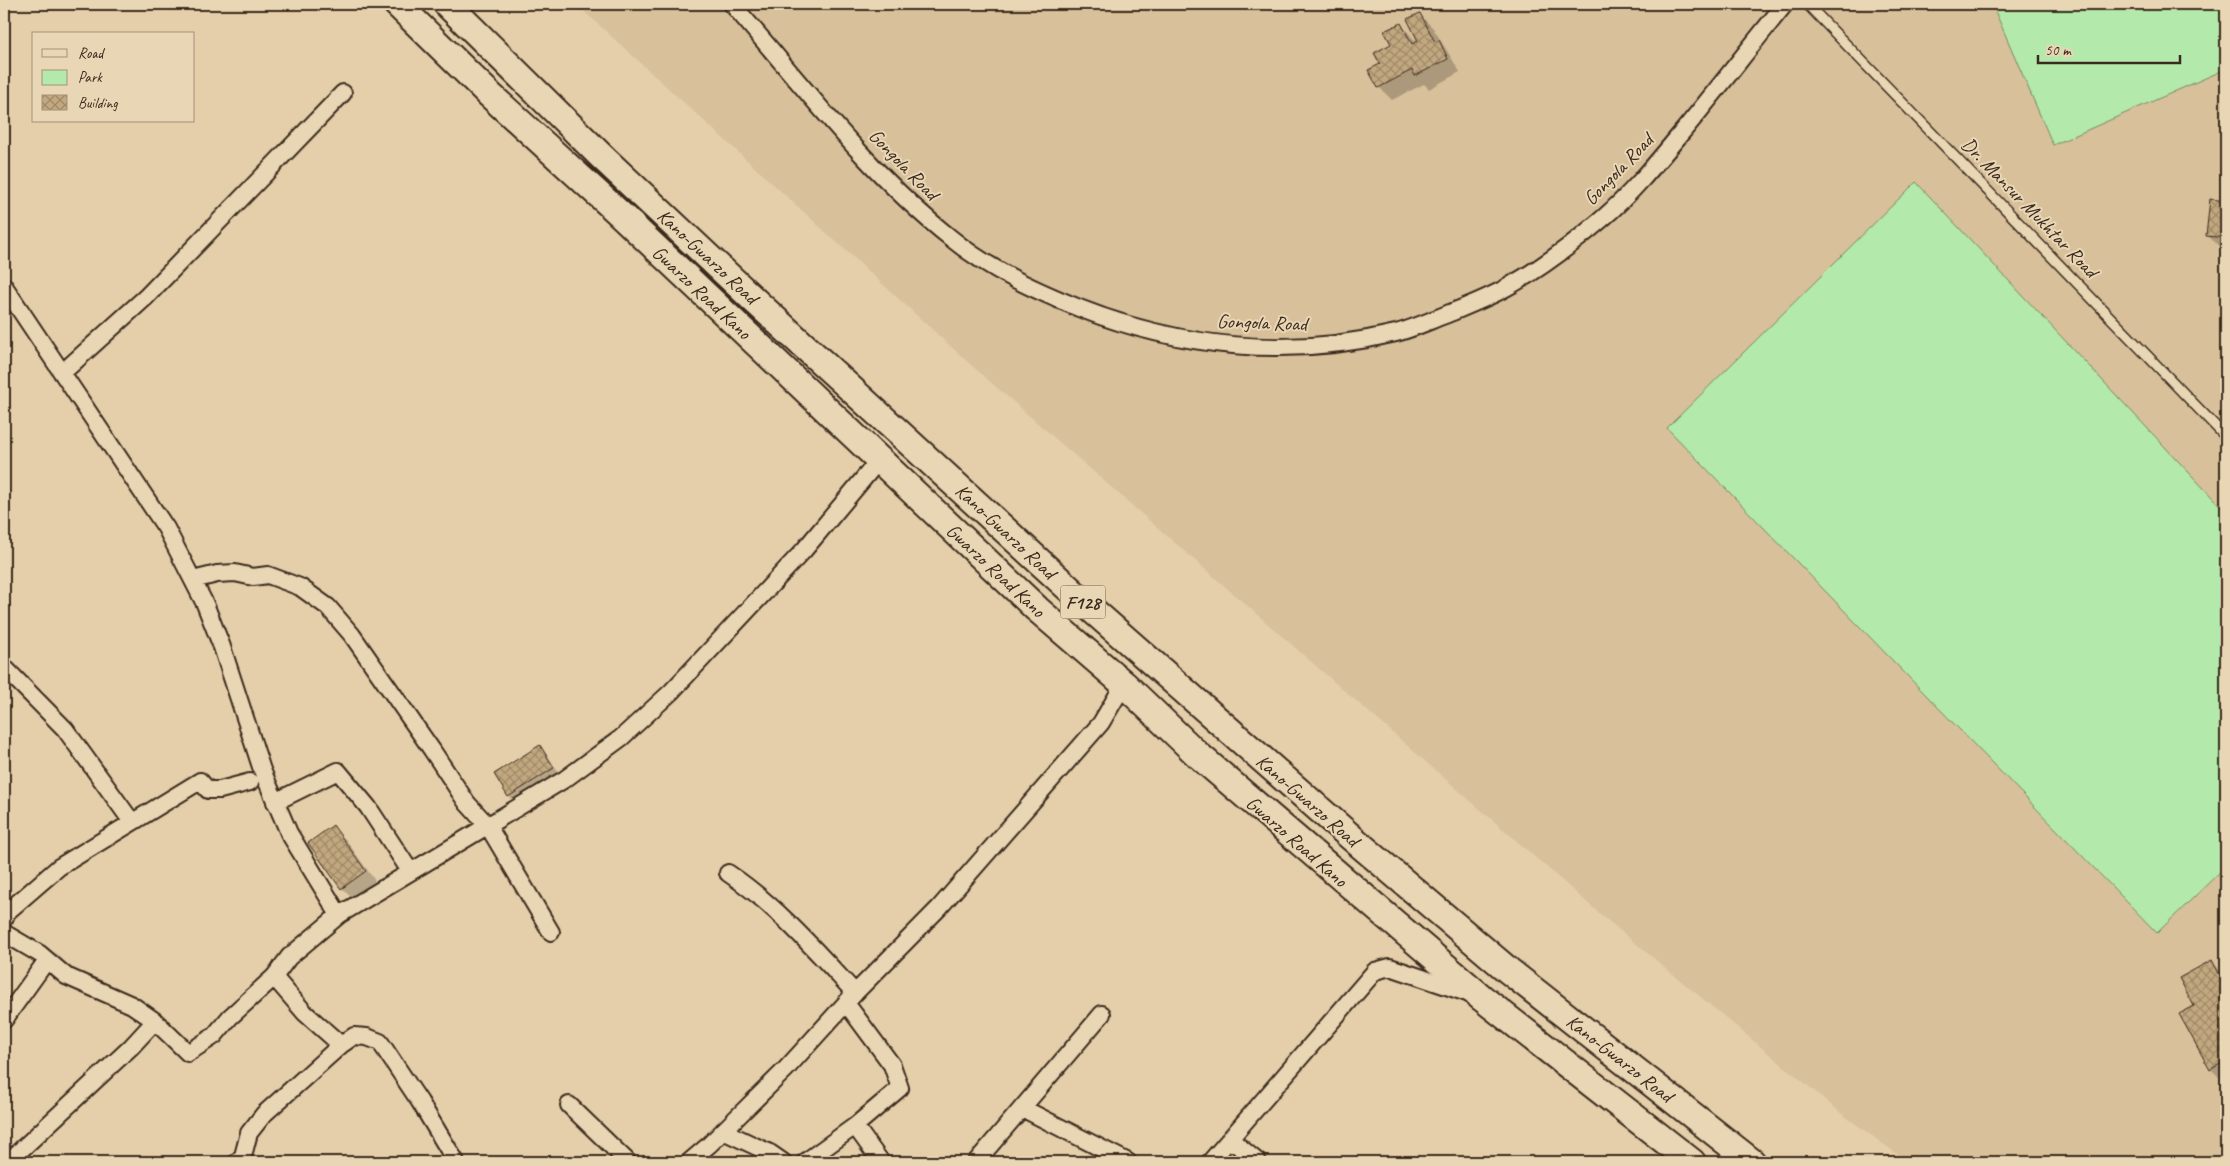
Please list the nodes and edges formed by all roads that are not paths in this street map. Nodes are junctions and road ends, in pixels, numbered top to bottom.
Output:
1 (396, 4) edge
2 (447, 4) edge
3 (732, 4) edge
4 (1785, 4) edge
5 (1807, 4) edge
6 (343, 93) dead end
7 (4, 286) edge
8 (62, 373) junction
9 (2226, 437) edge
10 (879, 460) junction
11 (193, 580) junction
12 (4, 667) edge
13 (1124, 684) junction
14 (250, 782) dead end
15 (275, 802) junction
16 (132, 822) junction
17 (488, 826) junction
18 (410, 871) junction
19 (728, 873) dead end
20 (5, 913) edge
21 (339, 915) junction
22 (550, 932) dead end
23 (4, 933) edge
24 (47, 960) junction
25 (274, 977) junction
26 (851, 998) junction
27 (1482, 998) junction
28 (1102, 1014) dead end
29 (4, 1020) edge
30 (155, 1021) junction
31 (341, 1045) junction
32 (569, 1105) dead end
33 (1022, 1108) junction
34 (855, 1126) junction
35 (723, 1131) junction
36 (1230, 1140) junction
37 (696, 1160) edge
38 (8, 1162) edge
39 (237, 1162) edge
40 (456, 1162) edge
41 (628, 1162) edge
42 (783, 1162) edge
43 (805, 1162) edge
44 (880, 1162) edge
45 (976, 1162) edge
46 (1128, 1162) edge
47 (1210, 1162) edge
48 (1258, 1162) edge
49 (1692, 1162) edge
50 (1752, 1162) edge

1 - 10 main road, Gwarzo Road Kano / F128
2 - 50 main road, Kano-Gwarzo Road / F128
3 - 4 street, Gongola Road
5 - 9 lane, Dr. Mansur Mukhtar Road
6 - 8 street
7 - 8 street
8 - 11 street
10 - 13 main road, Gwarzo Road Kano / F128
10 - 17 street
11 - 15 street
11 - 17 street
12 - 16 street
13 - 26 street
13 - 27 main road, Gwarzo Road Kano / F128
14 - 16 street
15 - 18 street
15 - 21 street
16 - 20 street
17 - 18 street
17 - 22 street
18 - 21 street
19 - 26 street
21 - 25 street
23 - 24 street
24 - 29 street
24 - 30 street
25 - 30 street
25 - 31 street
26 - 34 street
26 - 35 street
27 - 36 street
27 - 49 main road, Gwarzo Road Kano / F128
28 - 33 street
30 - 38 street
31 - 39 street
31 - 40 street
32 - 41 street
33 - 45 street
33 - 46 street
34 - 43 street
34 - 44 street
35 - 37 street
35 - 42 street
36 - 47 street
36 - 48 street

